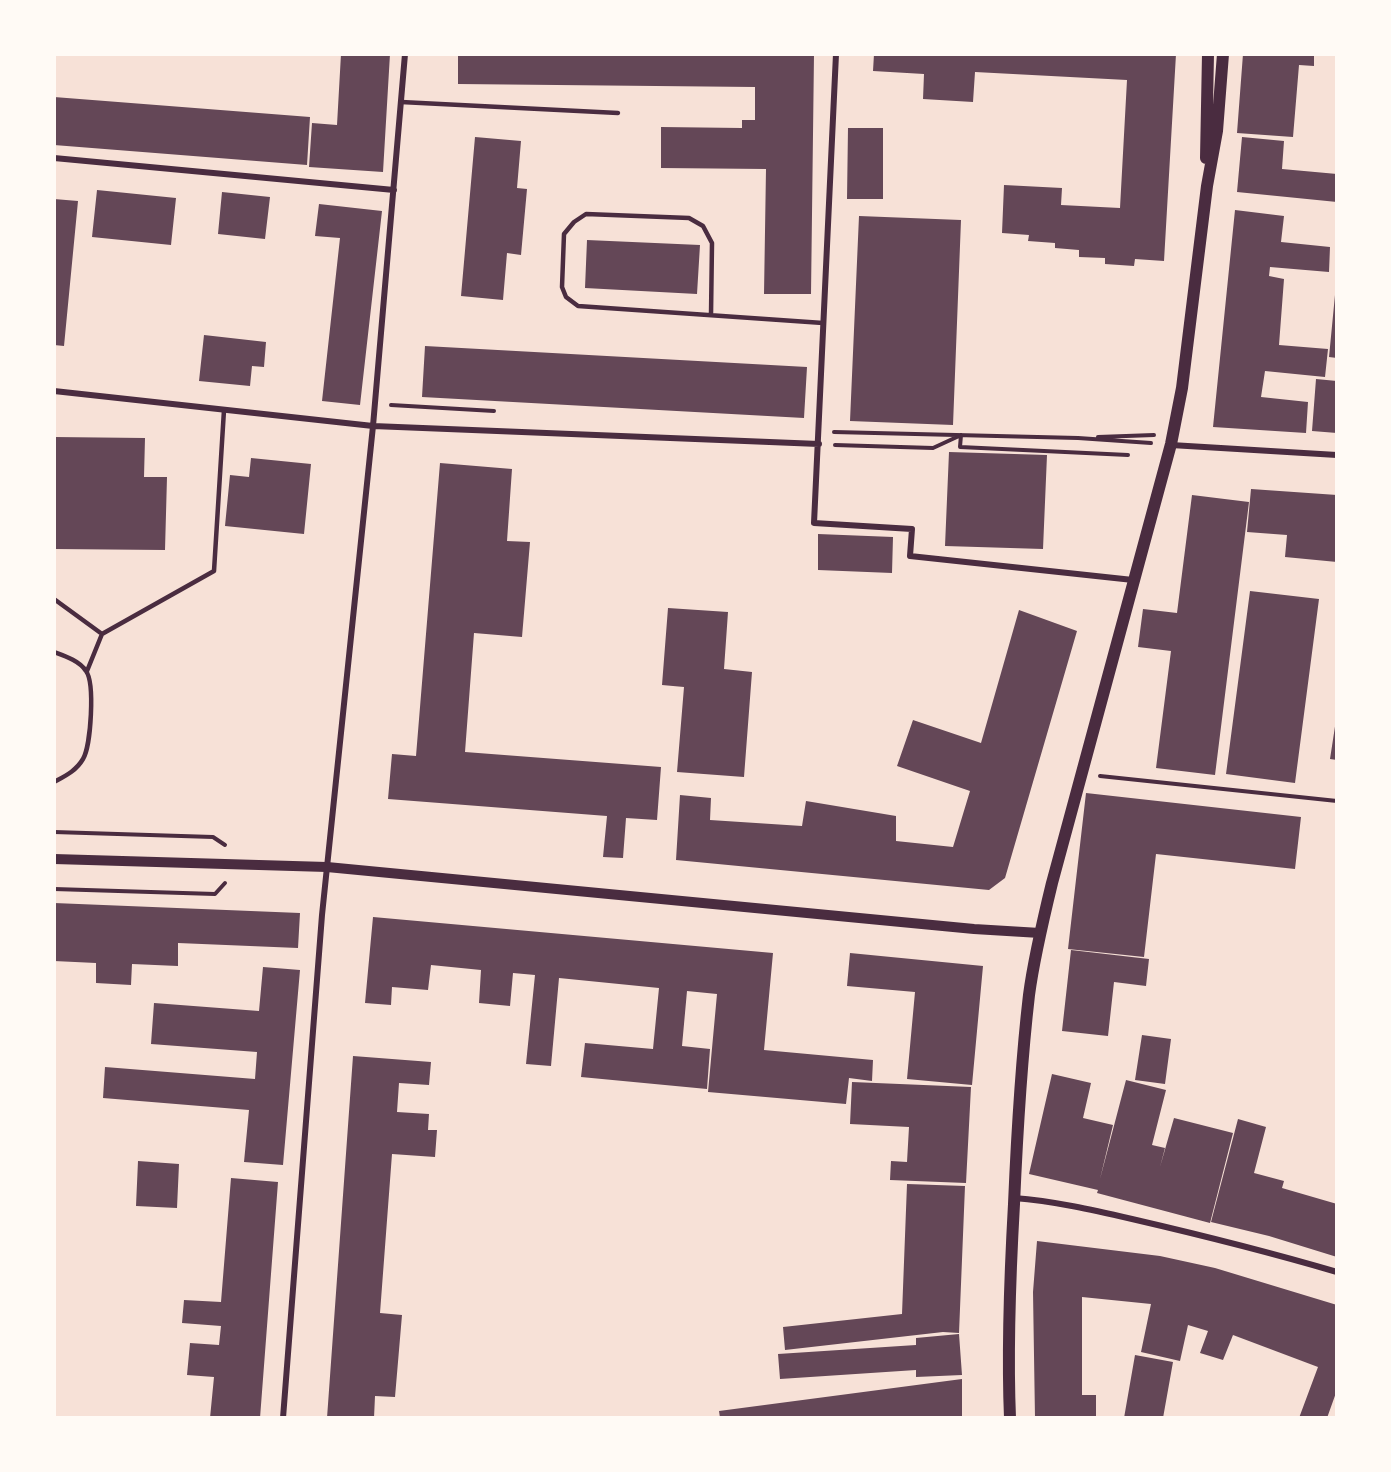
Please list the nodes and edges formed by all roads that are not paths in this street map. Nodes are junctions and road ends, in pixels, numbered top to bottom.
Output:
1 (405, 54) edge
2 (836, 54) edge
3 (1208, 54) edge
4 (1223, 54) edge
5 (401, 102) junction
6 (618, 113) dead end
7 (54, 158) edge
8 (1207, 186) junction
9 (394, 190) junction
10 (711, 315) junction
11 (823, 323) junction
12 (54, 391) edge
13 (224, 410) junction
14 (373, 426) junction
15 (819, 444) junction
16 (1171, 444) junction
17 (1337, 455) edge
18 (1133, 580) junction
19 (54, 599) edge
20 (102, 634) junction
21 (54, 652) edge
22 (87, 671) junction
23 (54, 782) edge
24 (54, 859) edge
25 (327, 867) junction
26 (1040, 933) junction
27 (1014, 1198) junction
28 (1337, 1272) edge
29 (283, 1418) edge
30 (1010, 1418) edge

1 - 5 street
2 - 11 street
3 - 8 main road
4 - 8 main road
5 - 6 lane
5 - 9 street
7 - 9 street
8 - 16 main road
9 - 14 street
10 - 10 lane
10 - 11 lane
11 - 15 street
12 - 13 street
13 - 14 street
13 - 20 lane
14 - 15 street
14 - 25 street
15 - 18 street
16 - 17 street
16 - 18 main road
18 - 26 main road
19 - 20 lane
20 - 22 lane
21 - 22 lane
22 - 23 lane
24 - 25 street
25 - 26 street
25 - 29 street
26 - 27 main road
27 - 28 street
27 - 30 main road

